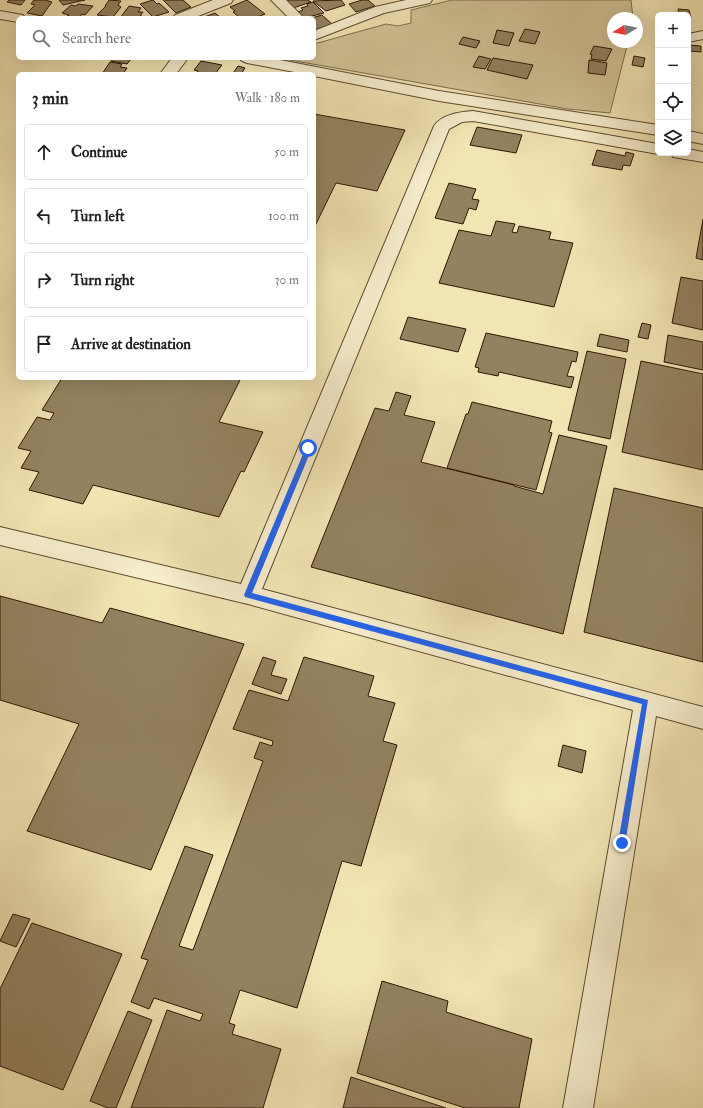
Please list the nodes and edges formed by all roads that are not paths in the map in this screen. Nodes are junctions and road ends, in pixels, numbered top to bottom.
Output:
1 (226, 0) edge
2 (278, 0) edge
3 (425, 0) edge
4 (203, 3) edge
5 (381, 5) edge
6 (0, 15) edge
7 (183, 16) edge
8 (295, 16) edge
9 (16, 18) edge
10 (316, 35) edge
11 (703, 36) edge
12 (691, 38) edge
13 (178, 60) edge
14 (261, 60) edge
15 (170, 72) edge
16 (655, 130) edge
17 (691, 137) edge
18 (703, 139) edge
19 (655, 148) edge
20 (691, 155) edge
21 (703, 157) edge
22 (0, 536) edge
23 (248, 595) junction
24 (646, 702) junction
25 (703, 718) edge
26 (578, 1108) edge

1 - 4 street
2 - 8 street
3 - 5 street
4 - 7 street
5 - 10 street
6 - 9 street
11 - 12 street
13 - 15 street
14 - 16 street
17 - 18 street
19 - 23 street
20 - 21 street
22 - 23 street
23 - 24 street
24 - 25 street
24 - 26 street

